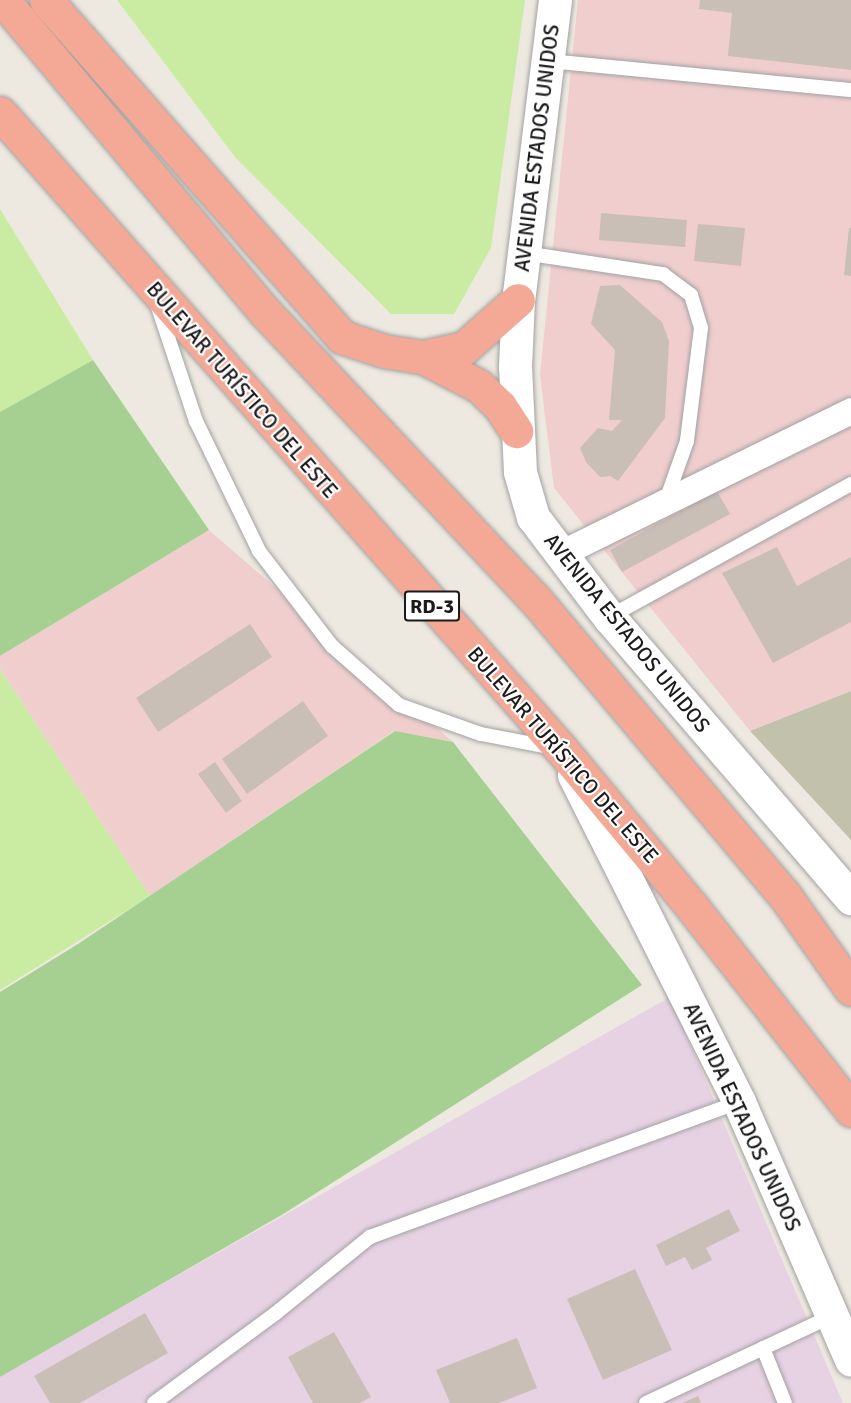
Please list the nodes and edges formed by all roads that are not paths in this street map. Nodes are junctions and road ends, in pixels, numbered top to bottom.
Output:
1 (3, 0) edge
2 (46, 0) edge
3 (555, 0) edge
4 (548, 61) junction
5 (851, 90) edge
6 (0, 114) edge
7 (524, 253) junction
8 (151, 285) junction
9 (518, 300) junction
10 (423, 357) junction
11 (851, 411) edge
12 (516, 431) junction
13 (851, 484) edge
14 (664, 505) junction
15 (561, 554) junction
16 (609, 617) junction
17 (561, 749) junction
18 (851, 898) edge
19 (851, 989) edge
20 (739, 1102) junction
21 (851, 1110) edge
22 (832, 1316) junction
23 (763, 1348) junction
24 (851, 1360) edge
25 (154, 1403) edge
26 (646, 1403) edge
27 (784, 1403) edge

1 - 19 highway
2 - 10 highway
3 - 4 street, AVENIDA ESTADOS UNIDOS
4 - 5 lane
4 - 7 street, AVENIDA ESTADOS UNIDOS
6 - 8 highway, BULEVAR TURÍSTICO DEL ESTE / RD-3
7 - 9 street, AVENIDA ESTADOS UNIDOS
7 - 14 lane
8 - 17 highway, BULEVAR TURÍSTICO DEL ESTE / RD-3
8 - 17 lane
9 - 10 highway
9 - 12 street, AVENIDA ESTADOS UNIDOS
10 - 12 highway
11 - 14 street
12 - 15 street, AVENIDA ESTADOS UNIDOS
13 - 16 lane
14 - 15 street
15 - 16 street, AVENIDA ESTADOS UNIDOS
16 - 18 street, AVENIDA ESTADOS UNIDOS
17 - 20 street, AVENIDA ESTADOS UNIDOS
17 - 21 highway, BULEVAR TURÍSTICO DEL ESTE / RD-3
20 - 22 street, AVENIDA ESTADOS UNIDOS
20 - 25 lane
22 - 23 lane
22 - 24 street, AVENIDA ESTADOS UNIDOS
23 - 26 lane
23 - 27 lane

